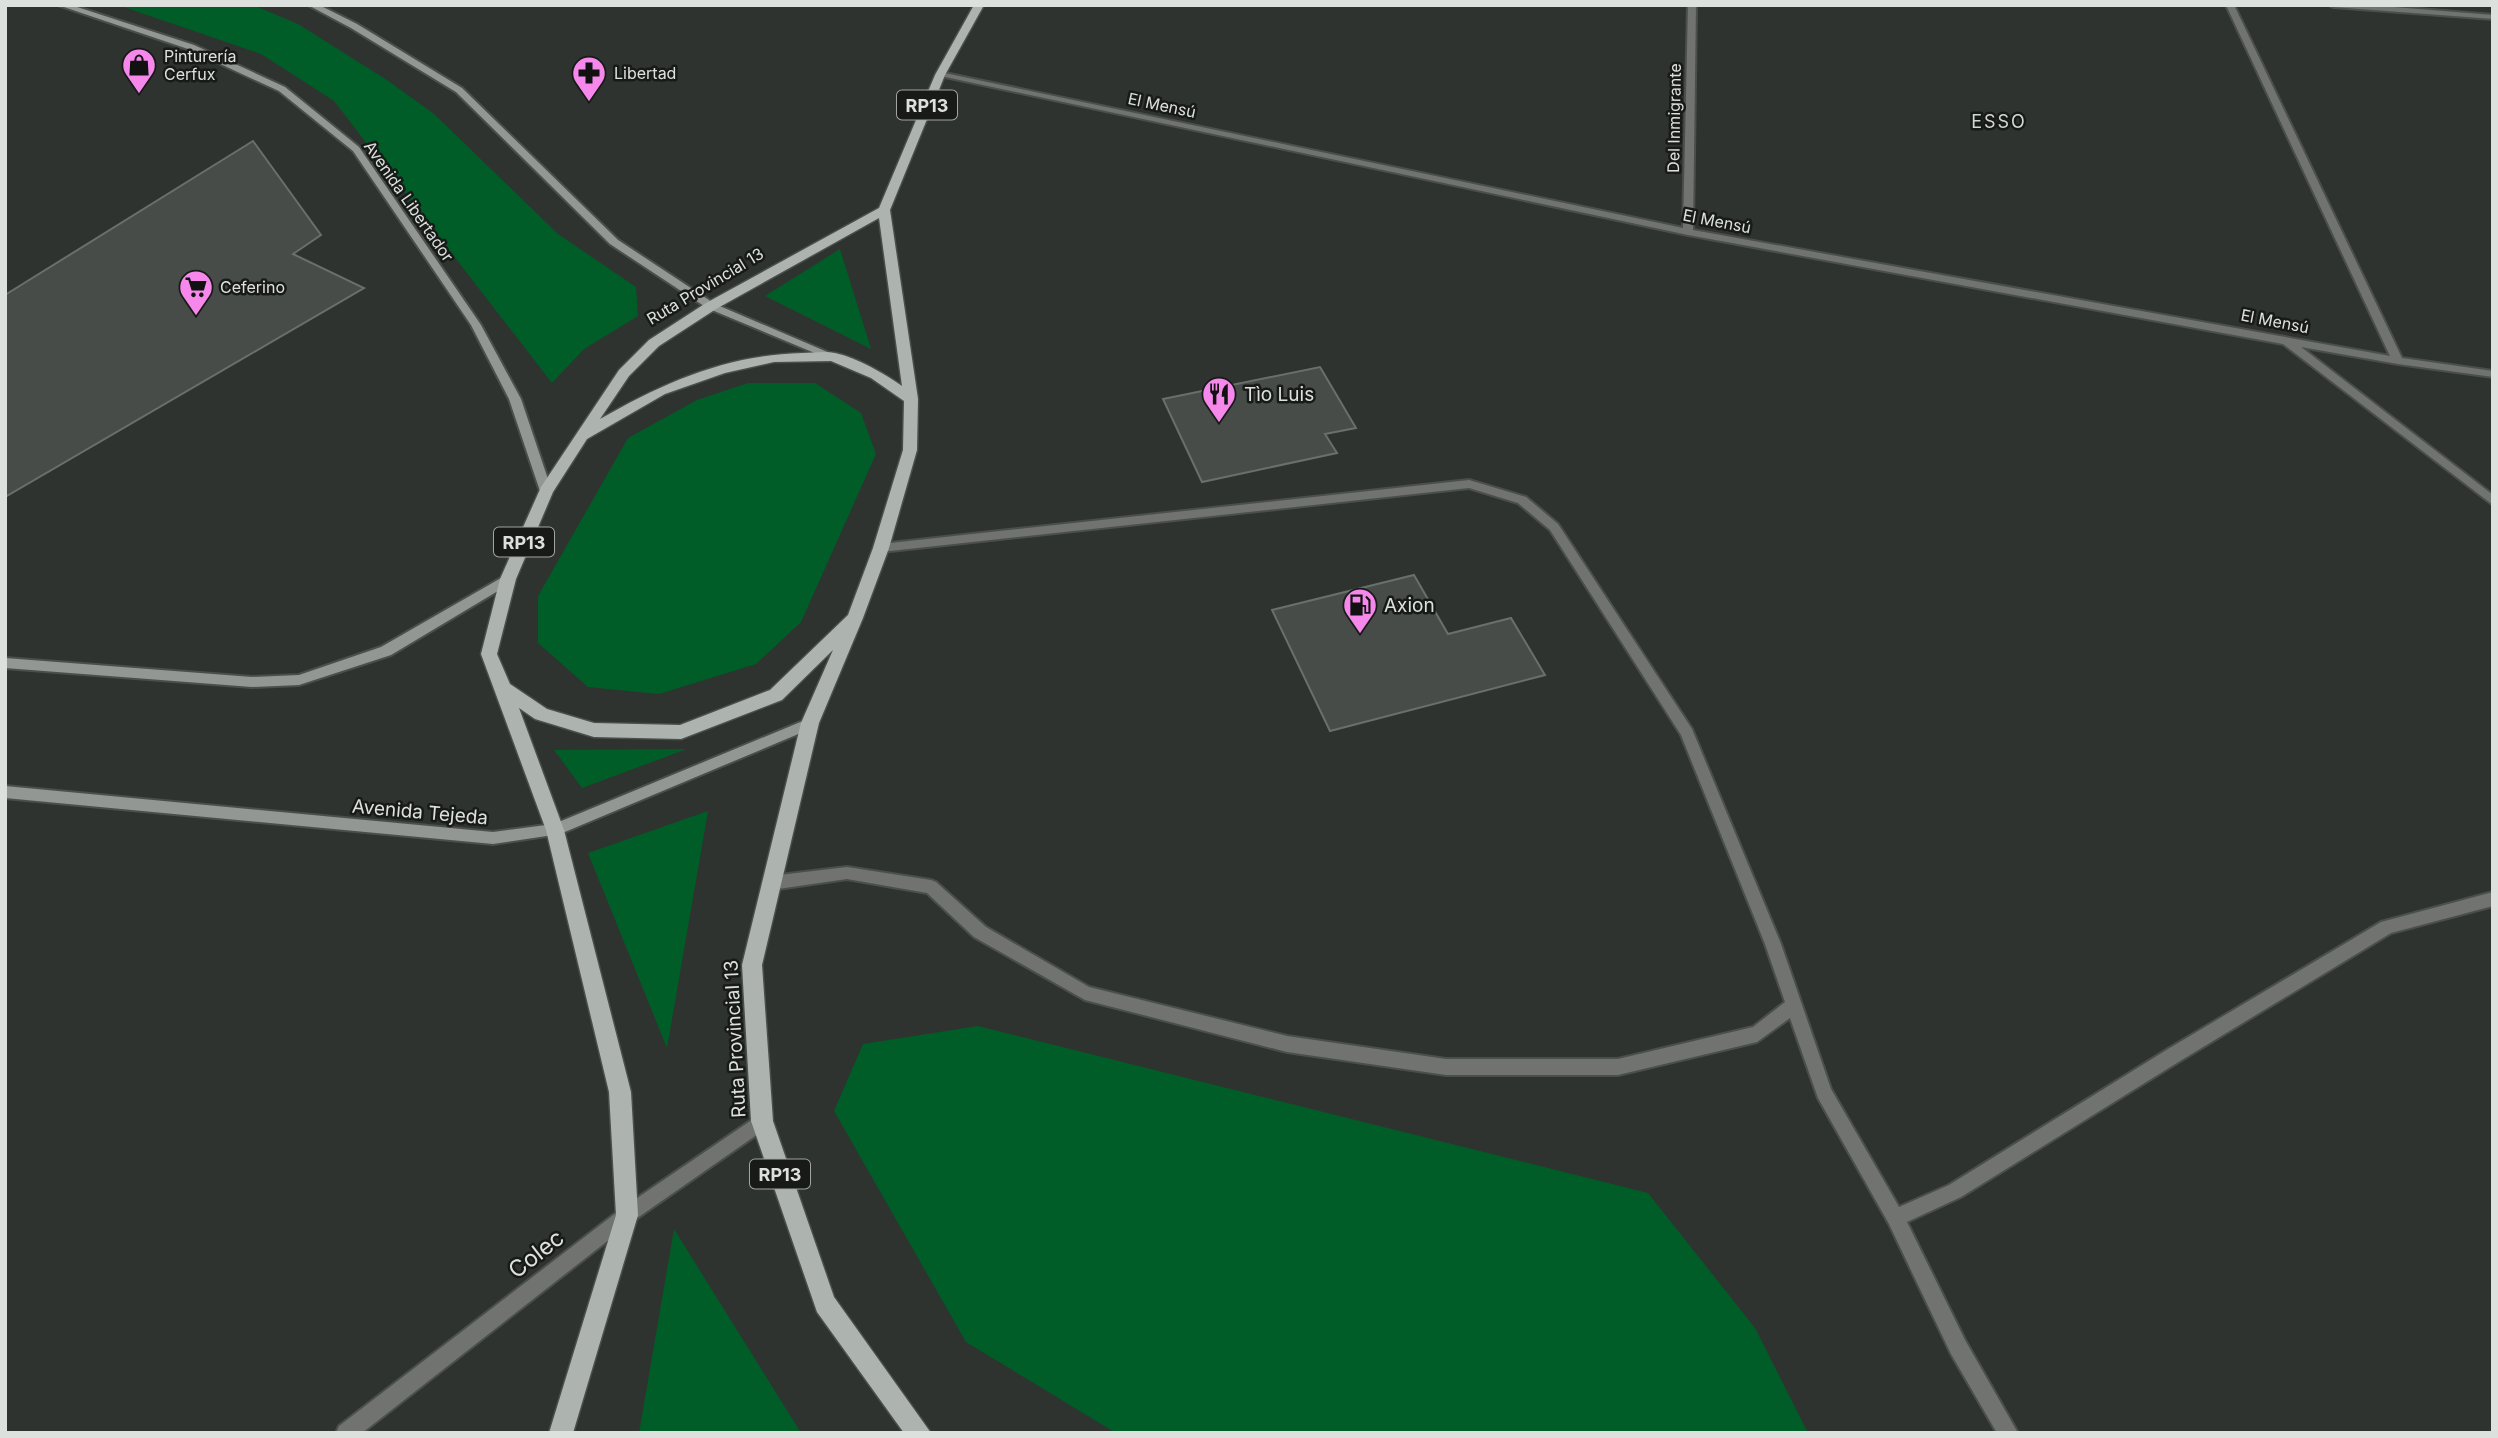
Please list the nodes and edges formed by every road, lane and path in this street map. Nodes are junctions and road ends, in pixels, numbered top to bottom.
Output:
1 (62, 5) edge
2 (312, 5) edge
3 (979, 5) edge
4 (1692, 5) edge
5 (2230, 5) edge
6 (2333, 5) edge
7 (2493, 17) edge
8 (940, 75) junction
9 (884, 210) junction
10 (1688, 232) junction
11 (711, 306) junction
12 (2284, 339) junction
13 (833, 357) junction
14 (2398, 361) junction
15 (2493, 374) edge
16 (911, 398) junction
17 (582, 436) junction
18 (546, 491) junction
19 (2493, 501) edge
20 (881, 548) junction
21 (508, 579) junction
22 (855, 618) junction
23 (5, 663) edge
24 (503, 688) junction
25 (810, 723) junction
26 (5, 792) edge
27 (555, 830) junction
28 (771, 883) junction
29 (2493, 899) edge
30 (1795, 1004) junction
31 (762, 1121) junction
32 (627, 1215) junction
33 (1895, 1218) junction
34 (346, 1433) edge
35 (561, 1433) edge
36 (919, 1433) edge
37 (2008, 1433) edge

1 - 18 main road, Avenida Libertador
2 - 11 main road
3 - 8 main road, RP13
4 - 10 street, Del Inmigrante
5 - 14 street
6 - 7 street
8 - 9 main road, RP13
8 - 10 street, El Mensú
9 - 11 main road, Ruta Provincial 13 / RP13
9 - 16 main road, RP13
10 - 12 street, El Mensú
11 - 13 main road
11 - 17 main road, Ruta Provincial 13 / RP13
12 - 14 street, El Mensú
12 - 19 street
13 - 16 main road, RP13
13 - 17 main road, RP13
14 - 15 street, El Mensú
16 - 20 main road, RP13
17 - 18 main road, RP13
18 - 21 main road, RP13
20 - 22 main road, RP13
20 - 30 street
21 - 23 main road
21 - 24 main road, RP13
22 - 24 main road, RP13
22 - 25 main road, Ruta Provincial 13 / RP13
24 - 27 main road, RP13
25 - 27 main road, Avenida Tejeda
25 - 28 main road, Ruta Provincial 13 / RP13
26 - 27 main road, Avenida Tejeda
27 - 32 main road, RP13
28 - 30 street
28 - 31 main road, Ruta Provincial 13 / RP13
29 - 33 street
30 - 33 street
31 - 32 street, Colec
31 - 36 main road, Ruta Provincial 13 / RP13
32 - 34 street, Colec
32 - 35 main road, RP13
33 - 37 street

